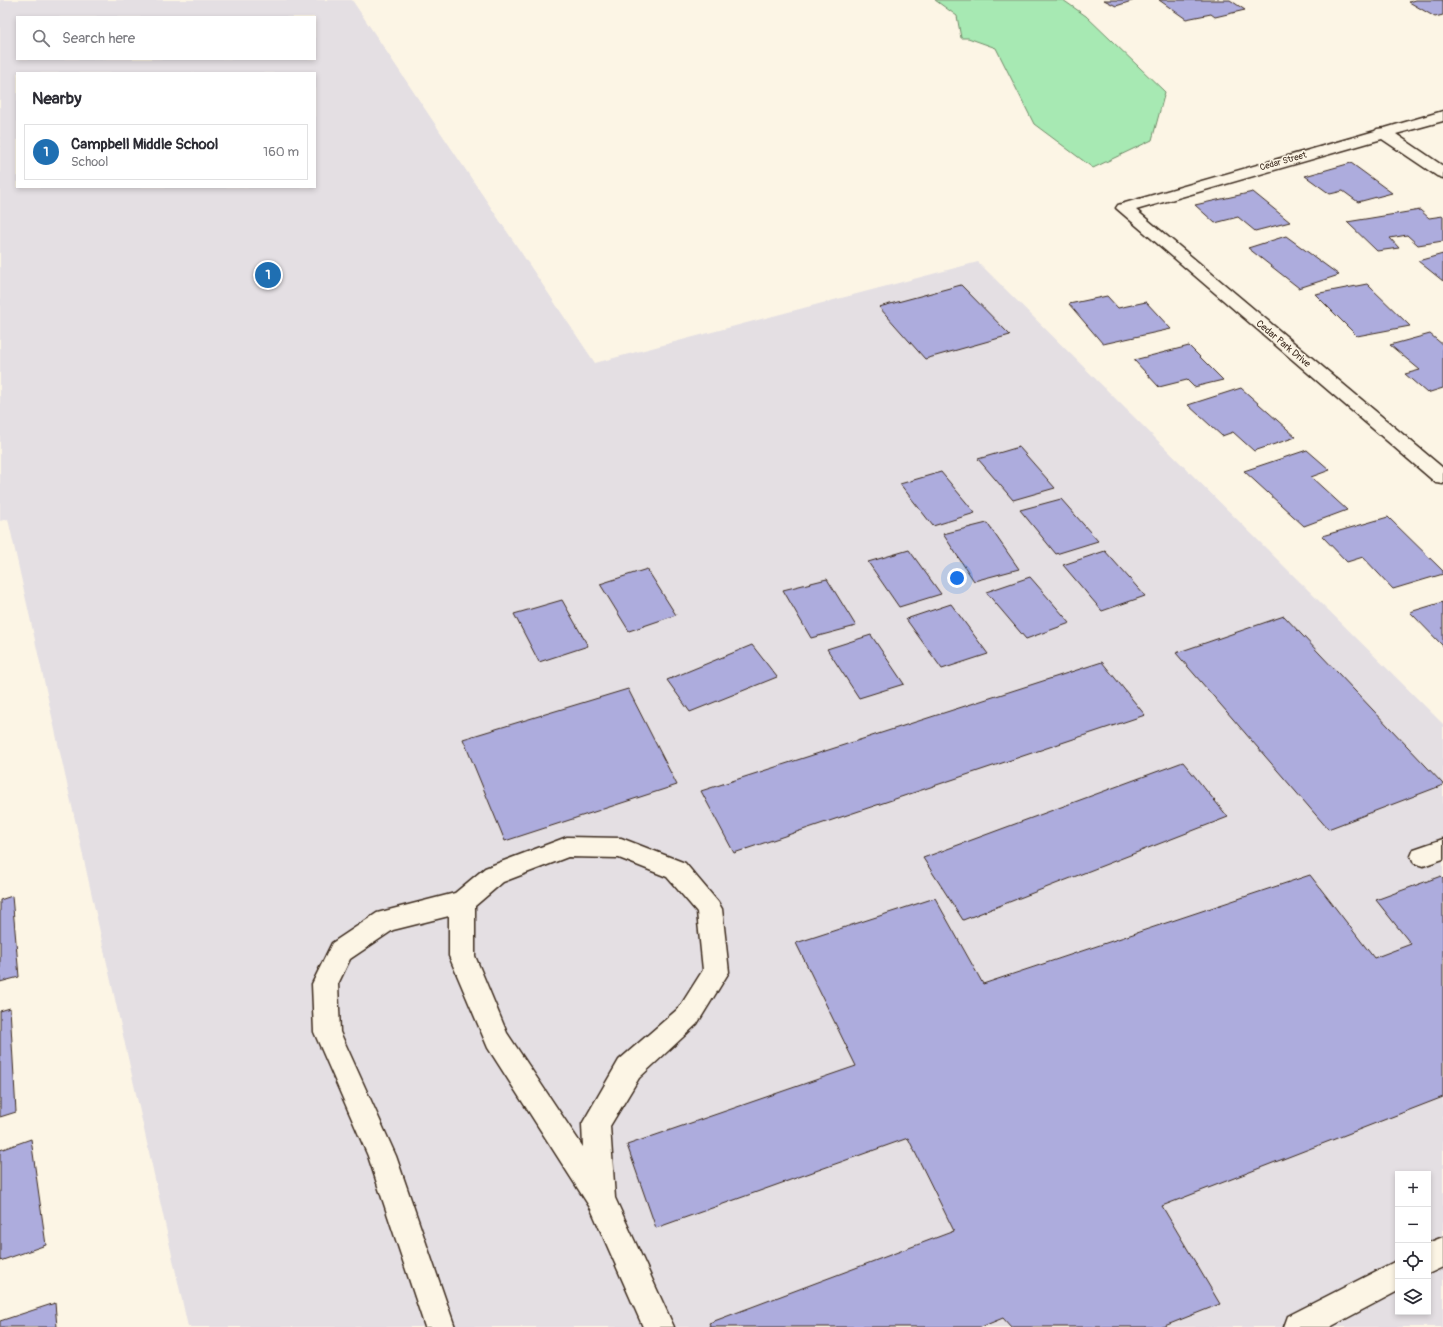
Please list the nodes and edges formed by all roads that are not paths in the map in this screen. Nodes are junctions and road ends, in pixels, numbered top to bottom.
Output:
1 (1443, 116) edge
2 (1382, 132) junction
3 (1443, 172) edge
4 (1124, 208) joint
5 (1443, 478) edge
6 (462, 902) junction
7 (601, 1199) junction
8 (1443, 1251) edge
9 (1431, 1257) edge
10 (1395, 1277) edge
11 (440, 1327) edge
12 (659, 1327) edge
13 (1298, 1327) edge

1 - 2 street, Cedar Street
2 - 3 street
2 - 4 street, Cedar Street
4 - 5 street, Cedar Park Drive
6 - 7 street
6 - 7 street
6 - 11 street
7 - 12 street
8 - 9 street
10 - 13 street

